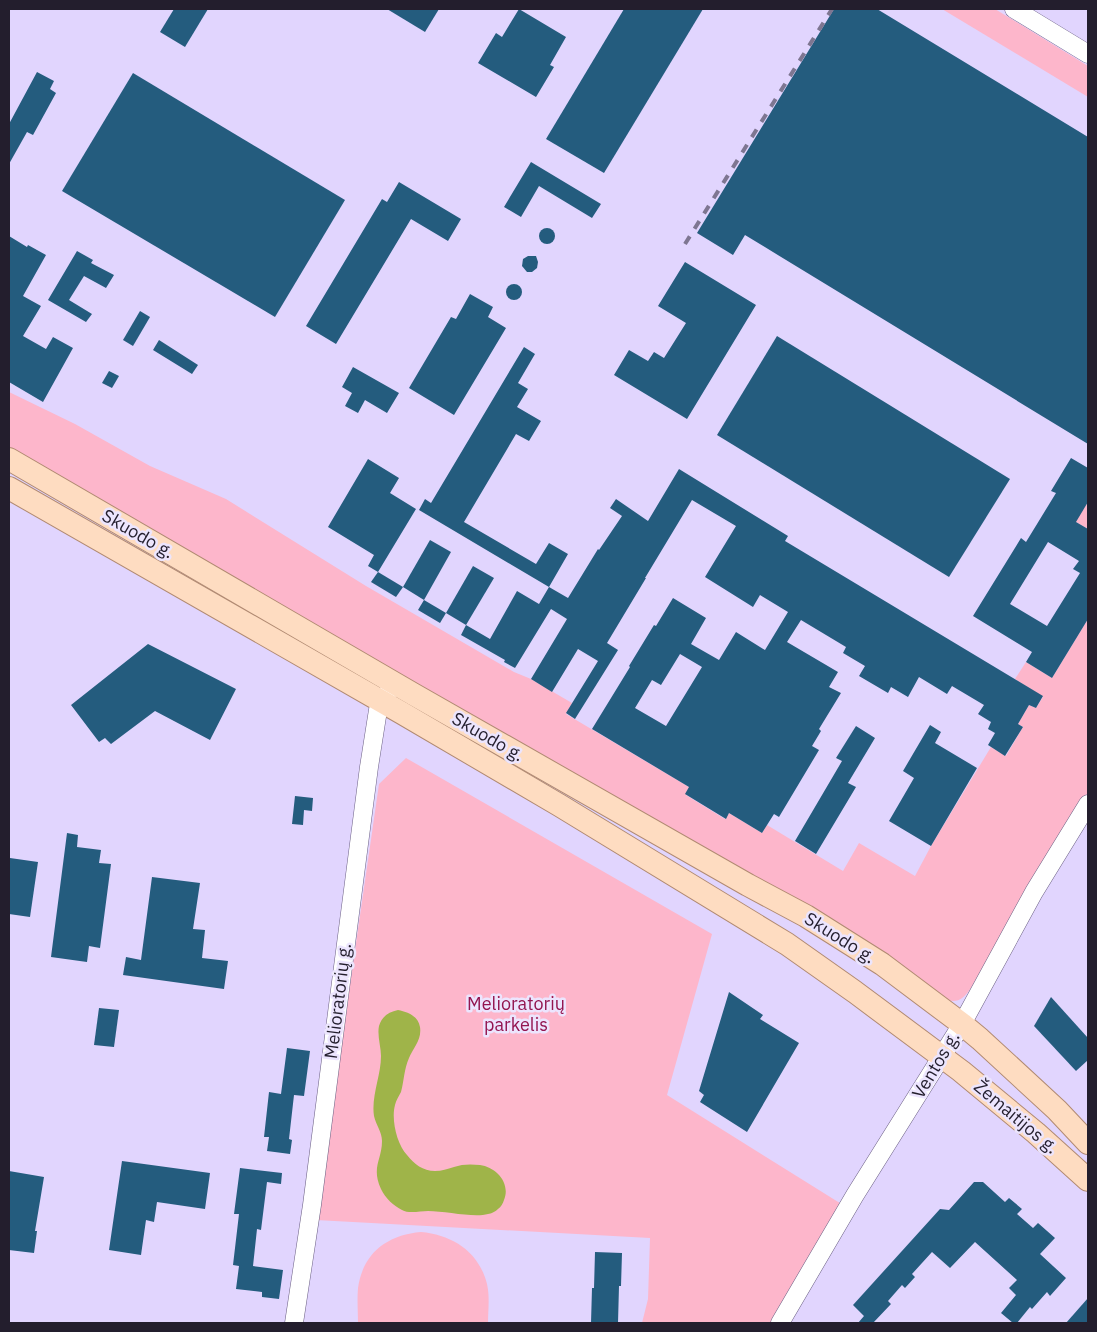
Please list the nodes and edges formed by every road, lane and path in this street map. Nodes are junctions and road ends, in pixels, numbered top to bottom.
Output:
1 (1014, 9) edge
2 (1088, 54) edge
3 (9, 458) edge
4 (9, 488) edge
5 (388, 692) junction
6 (1088, 804) edge
7 (962, 1024) junction
8 (942, 1056) junction
9 (1088, 1144) edge
10 (1088, 1180) edge
11 (294, 1323) edge
12 (780, 1323) edge

1 - 2 street
3 - 5 main road, Skuodo g.
4 - 5 main road, Skuodo g.
5 - 7 main road, Skuodo g.
5 - 8 main road, Skuodo g.
5 - 11 street, Melioratorių g.
6 - 7 street, Ventos g.
7 - 8 street, Ventos g.
7 - 9 main road, Žemaitijos g.
8 - 10 main road, Žemaitijos g.
8 - 12 street, Ventos g.

